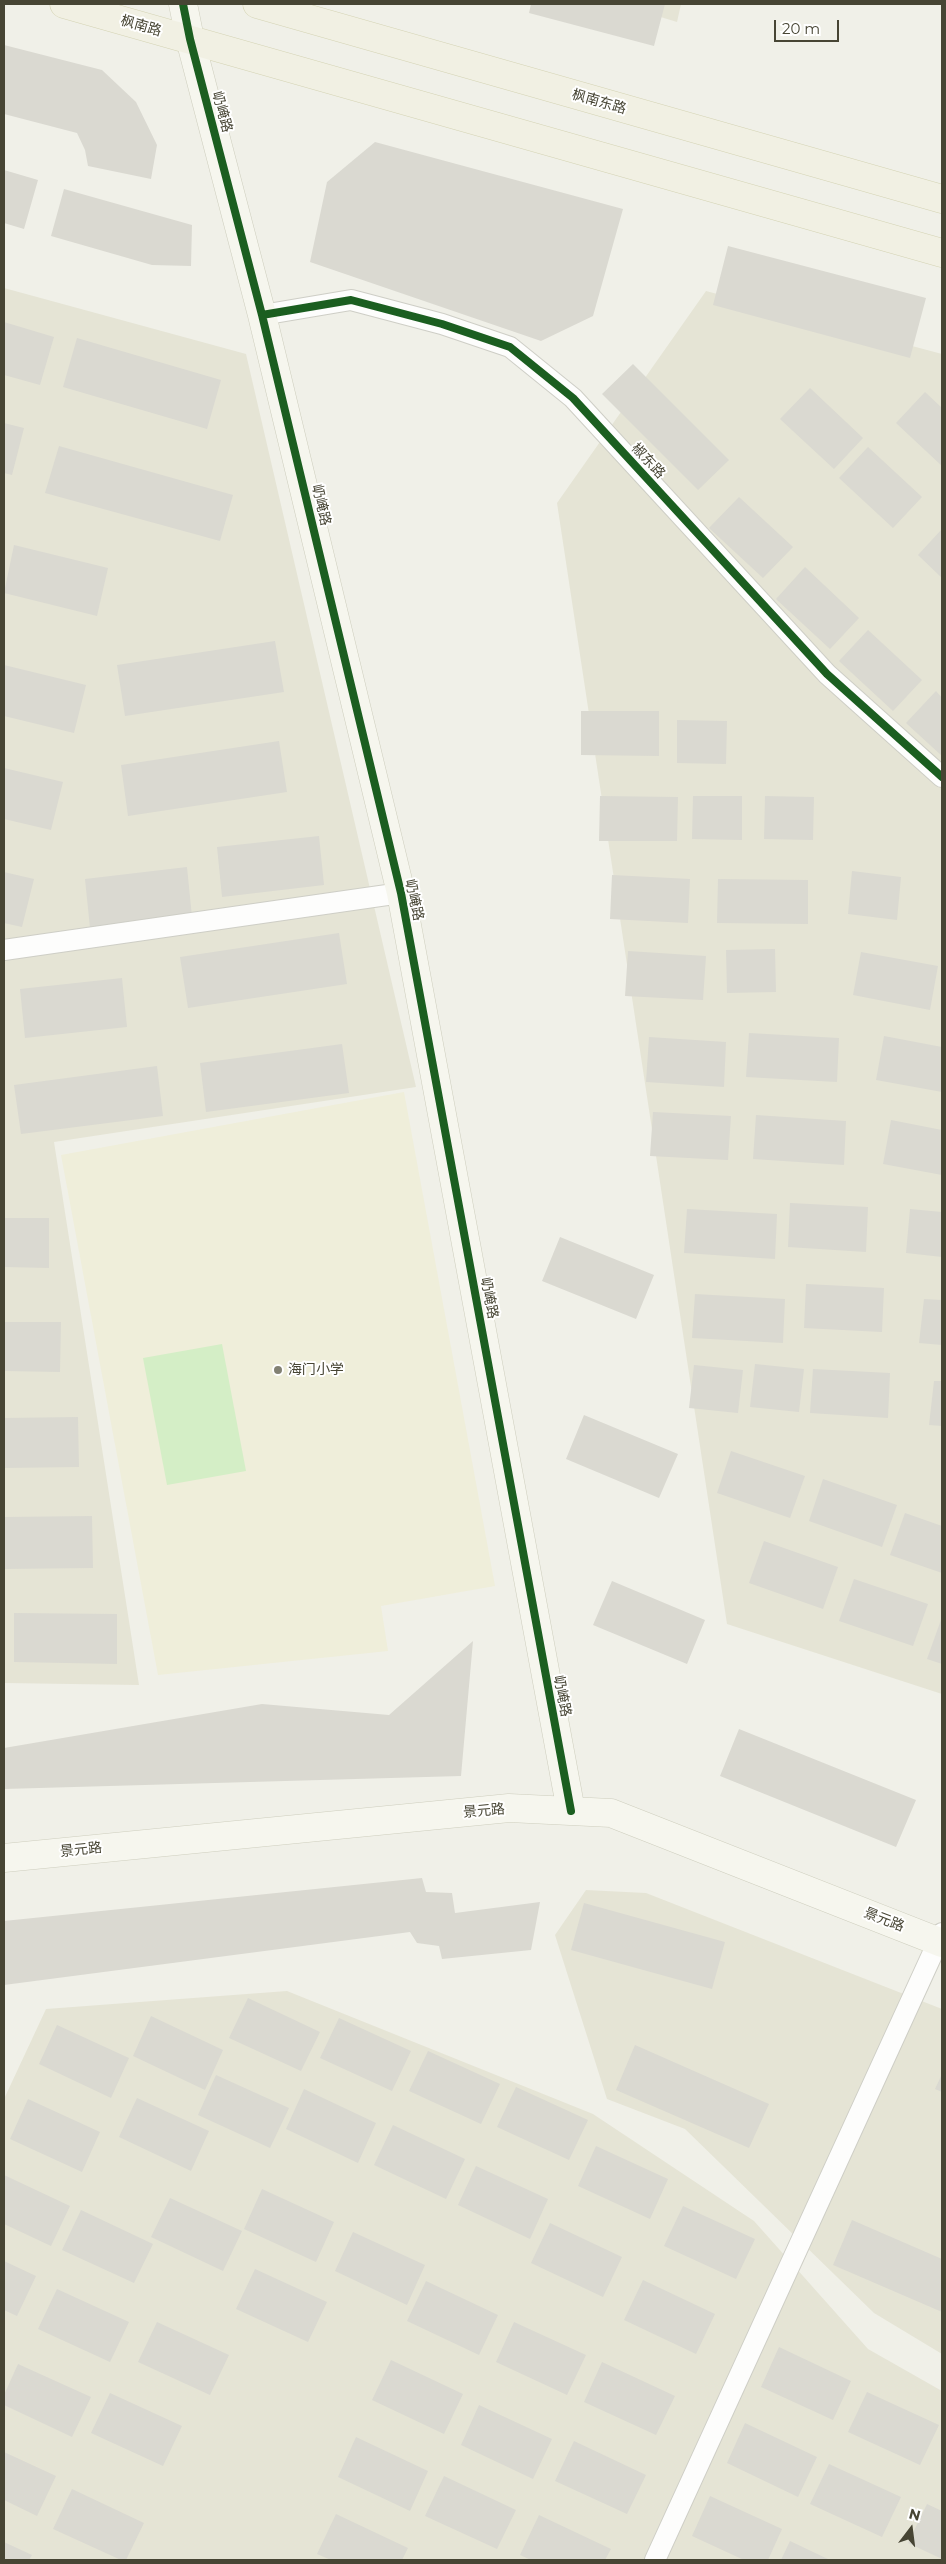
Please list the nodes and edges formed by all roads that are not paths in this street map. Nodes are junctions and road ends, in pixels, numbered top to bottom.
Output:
1 (64, 4) edge
2 (183, 4) edge
3 (257, 4) edge
4 (190, 39) junction
5 (942, 199) edge
6 (942, 253) edge
7 (262, 315) junction
8 (942, 778) edge
9 (401, 893) junction
10 (4, 950) edge
11 (571, 1811) junction
12 (4, 1858) edge
13 (941, 1939) edge
14 (655, 2560) edge

1 - 4 main road, 枫南路
2 - 4 street, 屷崦路
3 - 5 main road, 枫南东路
4 - 6 main road, 枫南路
4 - 7 street, 屷崦路
7 - 8 street, 椒东路
7 - 9 street, 屷崦路
9 - 10 street
9 - 11 street, 屷崦路
11 - 12 street, 景元路
11 - 13 street, 景元路
13 - 14 street

